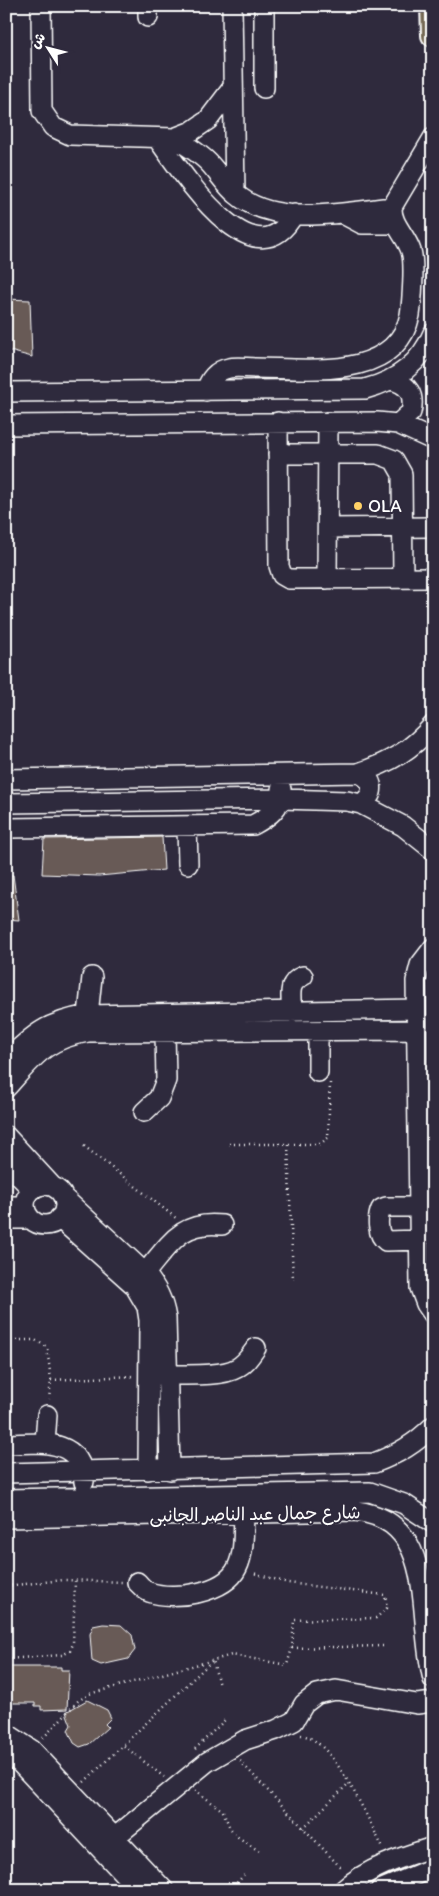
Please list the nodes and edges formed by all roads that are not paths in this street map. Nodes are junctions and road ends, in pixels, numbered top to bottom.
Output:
1 (42, 6) edge
2 (432, 6) edge
3 (232, 10) edge
4 (264, 10) edge
5 (433, 35) edge
6 (233, 88) junction
7 (264, 88) dead end
8 (165, 138) junction
9 (433, 138) edge
10 (235, 193) junction
11 (294, 214) junction
12 (394, 215) junction
13 (433, 333) edge
14 (391, 380) junction
15 (206, 391) junction
16 (6, 392) edge
17 (278, 422) junction
18 (328, 422) junction
19 (398, 424) junction
20 (6, 425) edge
21 (433, 440) edge
22 (278, 454) junction
23 (328, 454) junction
24 (402, 527) junction
25 (433, 527) edge
26 (328, 528) junction
27 (403, 578) junction
28 (433, 578) edge
29 (327, 579) junction
30 (433, 725) edge
31 (358, 772) junction
32 (281, 775) junction
33 (162, 778) junction
34 (6, 779) edge
35 (282, 799) junction
36 (162, 802) junction
37 (6, 803) edge
38 (361, 804) junction
39 (187, 826) junction
40 (6, 828) edge
41 (433, 850) edge
42 (188, 864) dead end
43 (433, 948) edge
44 (303, 976) dead end
45 (92, 977) dead end
46 (416, 1010) junction
47 (238, 1012) junction
48 (292, 1012) junction
49 (88, 1016) junction
50 (416, 1030) junction
51 (318, 1031) junction
52 (165, 1032) junction
53 (238, 1032) junction
54 (6, 1061) edge
55 (318, 1072) road end
56 (6, 1088) edge
57 (144, 1112) dead end
58 (6, 1136) edge
59 (6, 1162) edge
60 (58, 1192) junction
61 (23, 1205) edge
62 (419, 1207) junction
63 (59, 1218) junction
64 (6, 1219) edge
65 (222, 1225) dead end
66 (420, 1240) junction
67 (145, 1273) junction
68 (433, 1314) edge
69 (256, 1348) dead end
70 (148, 1375) junction
71 (168, 1375) junction
72 (47, 1415) road end
73 (433, 1426) edge
74 (45, 1443) junction
75 (6, 1444) edge
76 (374, 1463) junction
77 (148, 1470) junction
78 (170, 1470) junction
79 (84, 1472) junction
80 (6, 1473) edge
81 (370, 1492) junction
82 (85, 1498) junction
83 (6, 1499) edge
84 (244, 1514) junction
85 (6, 1518) edge
86 (433, 1524) edge
87 (137, 1582) road end
88 (433, 1680) edge
89 (433, 1702) edge
90 (6, 1733) edge
91 (6, 1754) edge
92 (114, 1838) junction
93 (433, 1847) edge
94 (433, 1868) edge
95 (348, 1885) edge
96 (140, 1890) edge
97 (164, 1890) edge
98 (380, 1890) edge

1 - 8 street
2 - 5 main road
3 - 4 street
3 - 6 street
4 - 7 street
6 - 8 street
6 - 10 street
8 - 10 street
8 - 11 street
9 - 12 street
10 - 11 street
11 - 12 street
12 - 15 street
13 - 14 street
14 - 15 street
14 - 19 street
15 - 16 street
17 - 18 street
17 - 20 street
17 - 22 street
18 - 19 street
18 - 23 street
19 - 21 street
22 - 23 street
22 - 29 street
23 - 24 street
23 - 26 street
24 - 25 street
24 - 26 street
24 - 27 street
26 - 29 street
27 - 28 street
27 - 29 street
30 - 31 street
31 - 32 street
31 - 38 street
32 - 33 street
32 - 35 street
33 - 34 street
33 - 36 street
35 - 36 street
35 - 38 street
35 - 39 street
36 - 37 street
38 - 41 street
39 - 40 street
39 - 42 street
43 - 46 street
44 - 48 street
45 - 49 street
46 - 48 street
46 - 50 street
47 - 48 street
47 - 49 street
47 - 53 street
49 - 54 street
50 - 51 street
50 - 62 street
51 - 53 street
51 - 55 street
52 - 53 street
52 - 56 street
52 - 57 street
58 - 60 street
59 - 61 street
60 - 61 street
60 - 63 street
60 - 67 street
61 - 63 street
61 - 64 street
62 - 66 street
62 - 66 street
63 - 70 street
65 - 67 street
66 - 68 street
67 - 71 street
69 - 71 street
70 - 71 street
70 - 77 street
71 - 78 street
72 - 74 street
73 - 76 street
74 - 75 street
74 - 79 street
76 - 78 street
76 - 81 street
77 - 78 street
77 - 79 street
79 - 80 street
79 - 82 street
81 - 82 street
81 - 86 street
82 - 83 street
84 - 85 street, شارع جمال عبد الناصر الجانبى
84 - 87 street
84 - 88 street, شارع جمال عبد الناصر الجانبى
89 - 92 street
90 - 92 street
91 - 96 street
92 - 97 street
93 - 95 street
94 - 98 street

